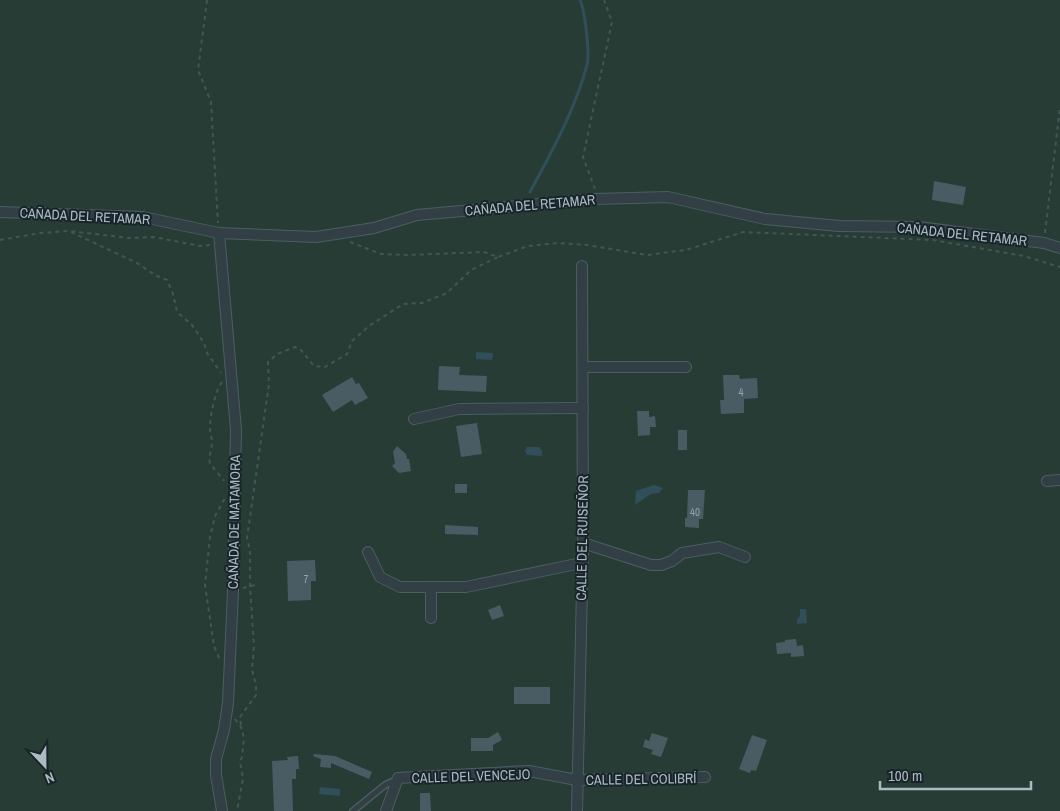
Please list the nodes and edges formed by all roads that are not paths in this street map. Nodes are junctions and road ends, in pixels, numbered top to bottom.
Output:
1 (0, 212) edge
2 (219, 233) junction
3 (1060, 248) edge
4 (582, 266) dead end
5 (583, 367) junction
6 (686, 367) dead end
7 (584, 408) junction
8 (414, 419) dead end
9 (1060, 480) edge
10 (1047, 481) dead end
11 (583, 543) junction
12 (368, 552) dead end
13 (745, 556) dead end
14 (582, 563) junction
15 (431, 588) junction
16 (431, 618) dead end
17 (705, 777) dead end
18 (398, 778) junction
19 (577, 780) junction
20 (222, 811) edge
21 (353, 811) edge
22 (386, 811) edge
23 (577, 811) edge

1 - 2 street, CAÑADA DEL RETAMAR
2 - 3 street, CAÑADA DEL RETAMAR
2 - 20 street, CAÑADA DE MATAMORA
4 - 5 street, CALLE DEL RUISEÑOR
5 - 6 street
5 - 7 street, CALLE DEL RUISEÑOR
7 - 8 street
7 - 11 street, CALLE DEL RUISEÑOR
9 - 10 street
11 - 13 street
11 - 14 street, CALLE DEL RUISEÑOR
12 - 15 street
14 - 15 street
14 - 19 street, CALLE DEL RUISEÑOR
15 - 16 street
17 - 19 street, CALLE DEL COLIBRÍ
18 - 19 street, CALLE DEL VENCEJO
18 - 21 lane
18 - 22 street, CALLE DEL VENCEJO
19 - 23 street, CALLE DEL RUISEÑOR

